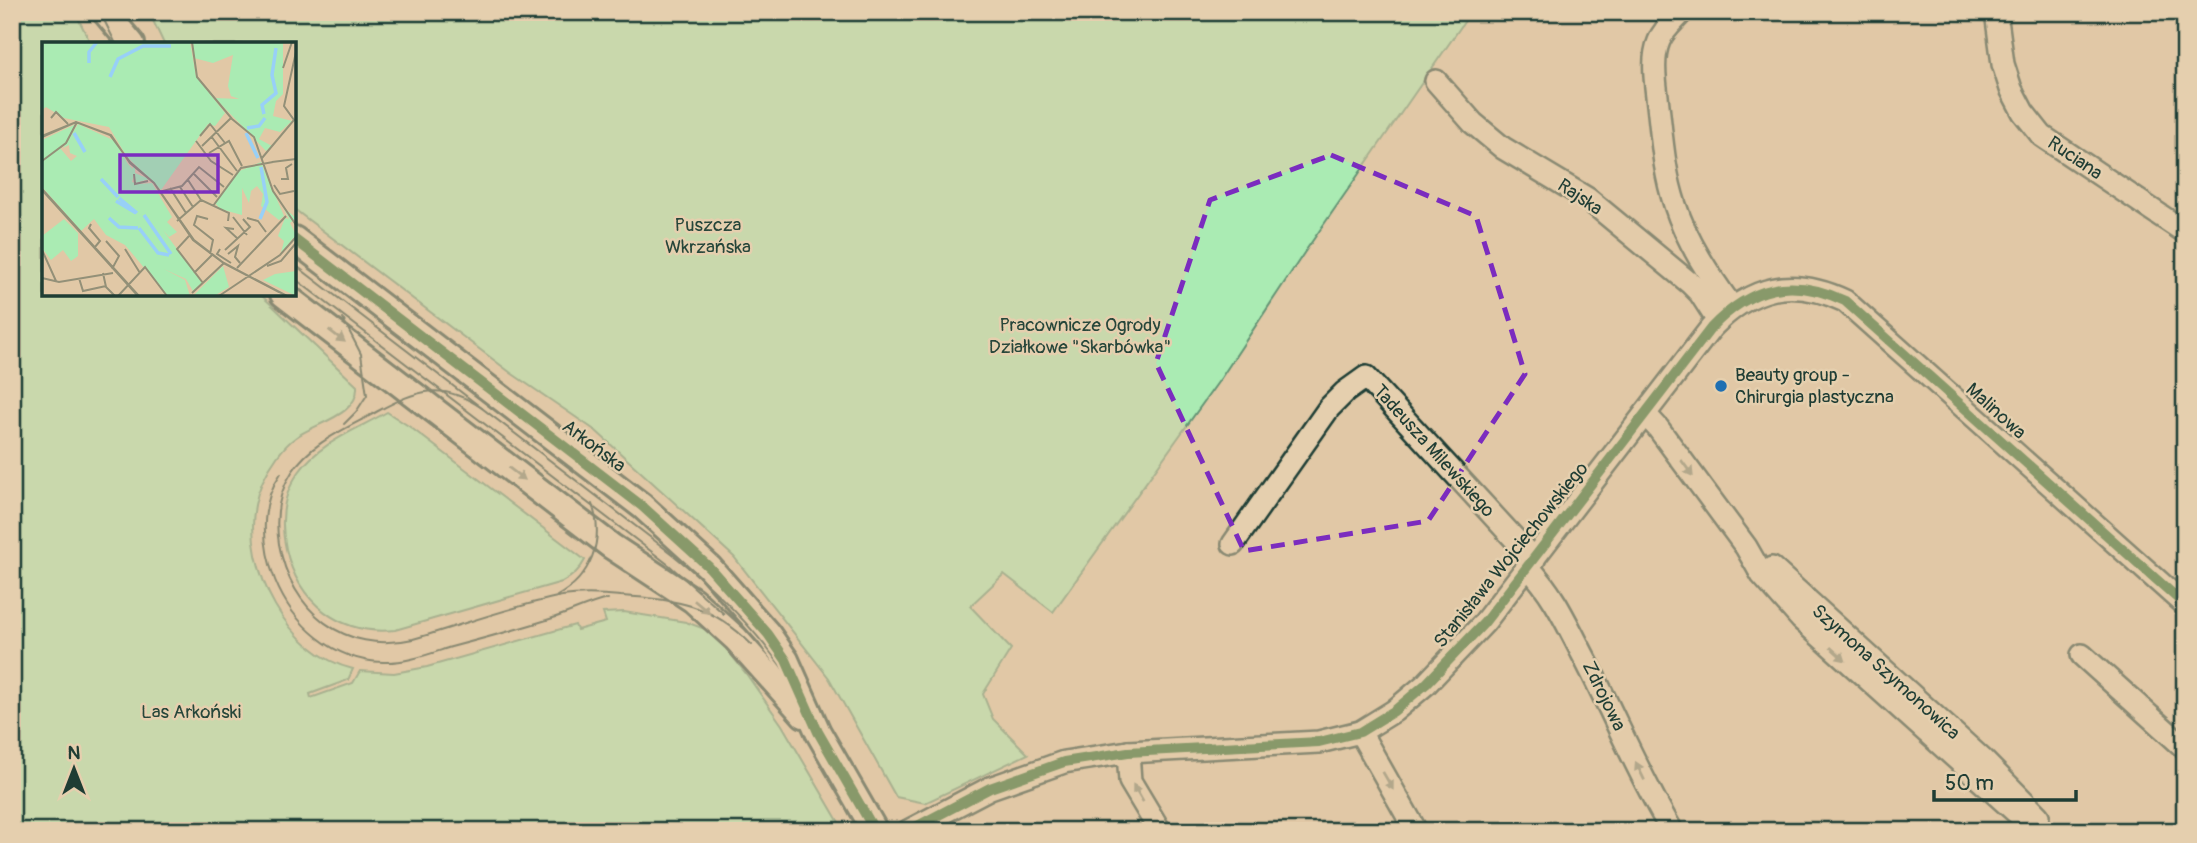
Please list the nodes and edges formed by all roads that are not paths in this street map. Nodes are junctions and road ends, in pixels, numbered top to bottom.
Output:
1 (105, 12) edge
2 (1682, 12) edge
3 (1996, 12) edge
4 (112, 42) edge
5 (130, 42) edge
6 (1436, 81) dead end
7 (2185, 232) edge
8 (296, 241) edge
9 (1765, 290) joint
10 (286, 296) edge
11 (1725, 314) junction
12 (1645, 414) junction
13 (1233, 544) dead end
14 (1746, 547) junction
15 (1531, 564) junction
16 (2185, 605) edge
17 (2082, 655) dead end
18 (818, 732) junction
19 (1360, 732) junction
20 (2185, 748) edge
21 (1128, 752) junction
22 (875, 831) edge
23 (908, 831) edge
24 (1160, 831) edge
25 (1416, 831) edge
26 (1672, 831) edge
27 (2036, 831) edge
28 (2050, 831) edge

1 - 4 street
1 - 5 street
2 - 11 street
3 - 7 street, Ruciana
6 - 11 street, Rajska
8 - 18 street, Arkońska
9 - 11 street, Stanisława Wojciechowskiego
9 - 16 street, Malinowa
10 -> 18 street, Arkońska
11 - 12 street, Stanisława Wojciechowskiego
12 -> 14 street, Szymona Szymonowica
12 - 15 street, Stanisława Wojciechowskiego
13 - 15 street, Tadeusza Milewskiego
14 -> 27 street, Szymona Szymonowica
14 - 28 street, Szymona Szymonowica
15 - 19 street, Stanisława Wojciechowskiego
26 -> 15 street, Zdrojowa
17 - 20 street
18 - 22 street, Arkońska
19 - 21 street, Stanisława Wojciechowskiego
19 -> 25 street
21 - 23 street, Stanisława Wojciechowskiego
24 -> 21 street

